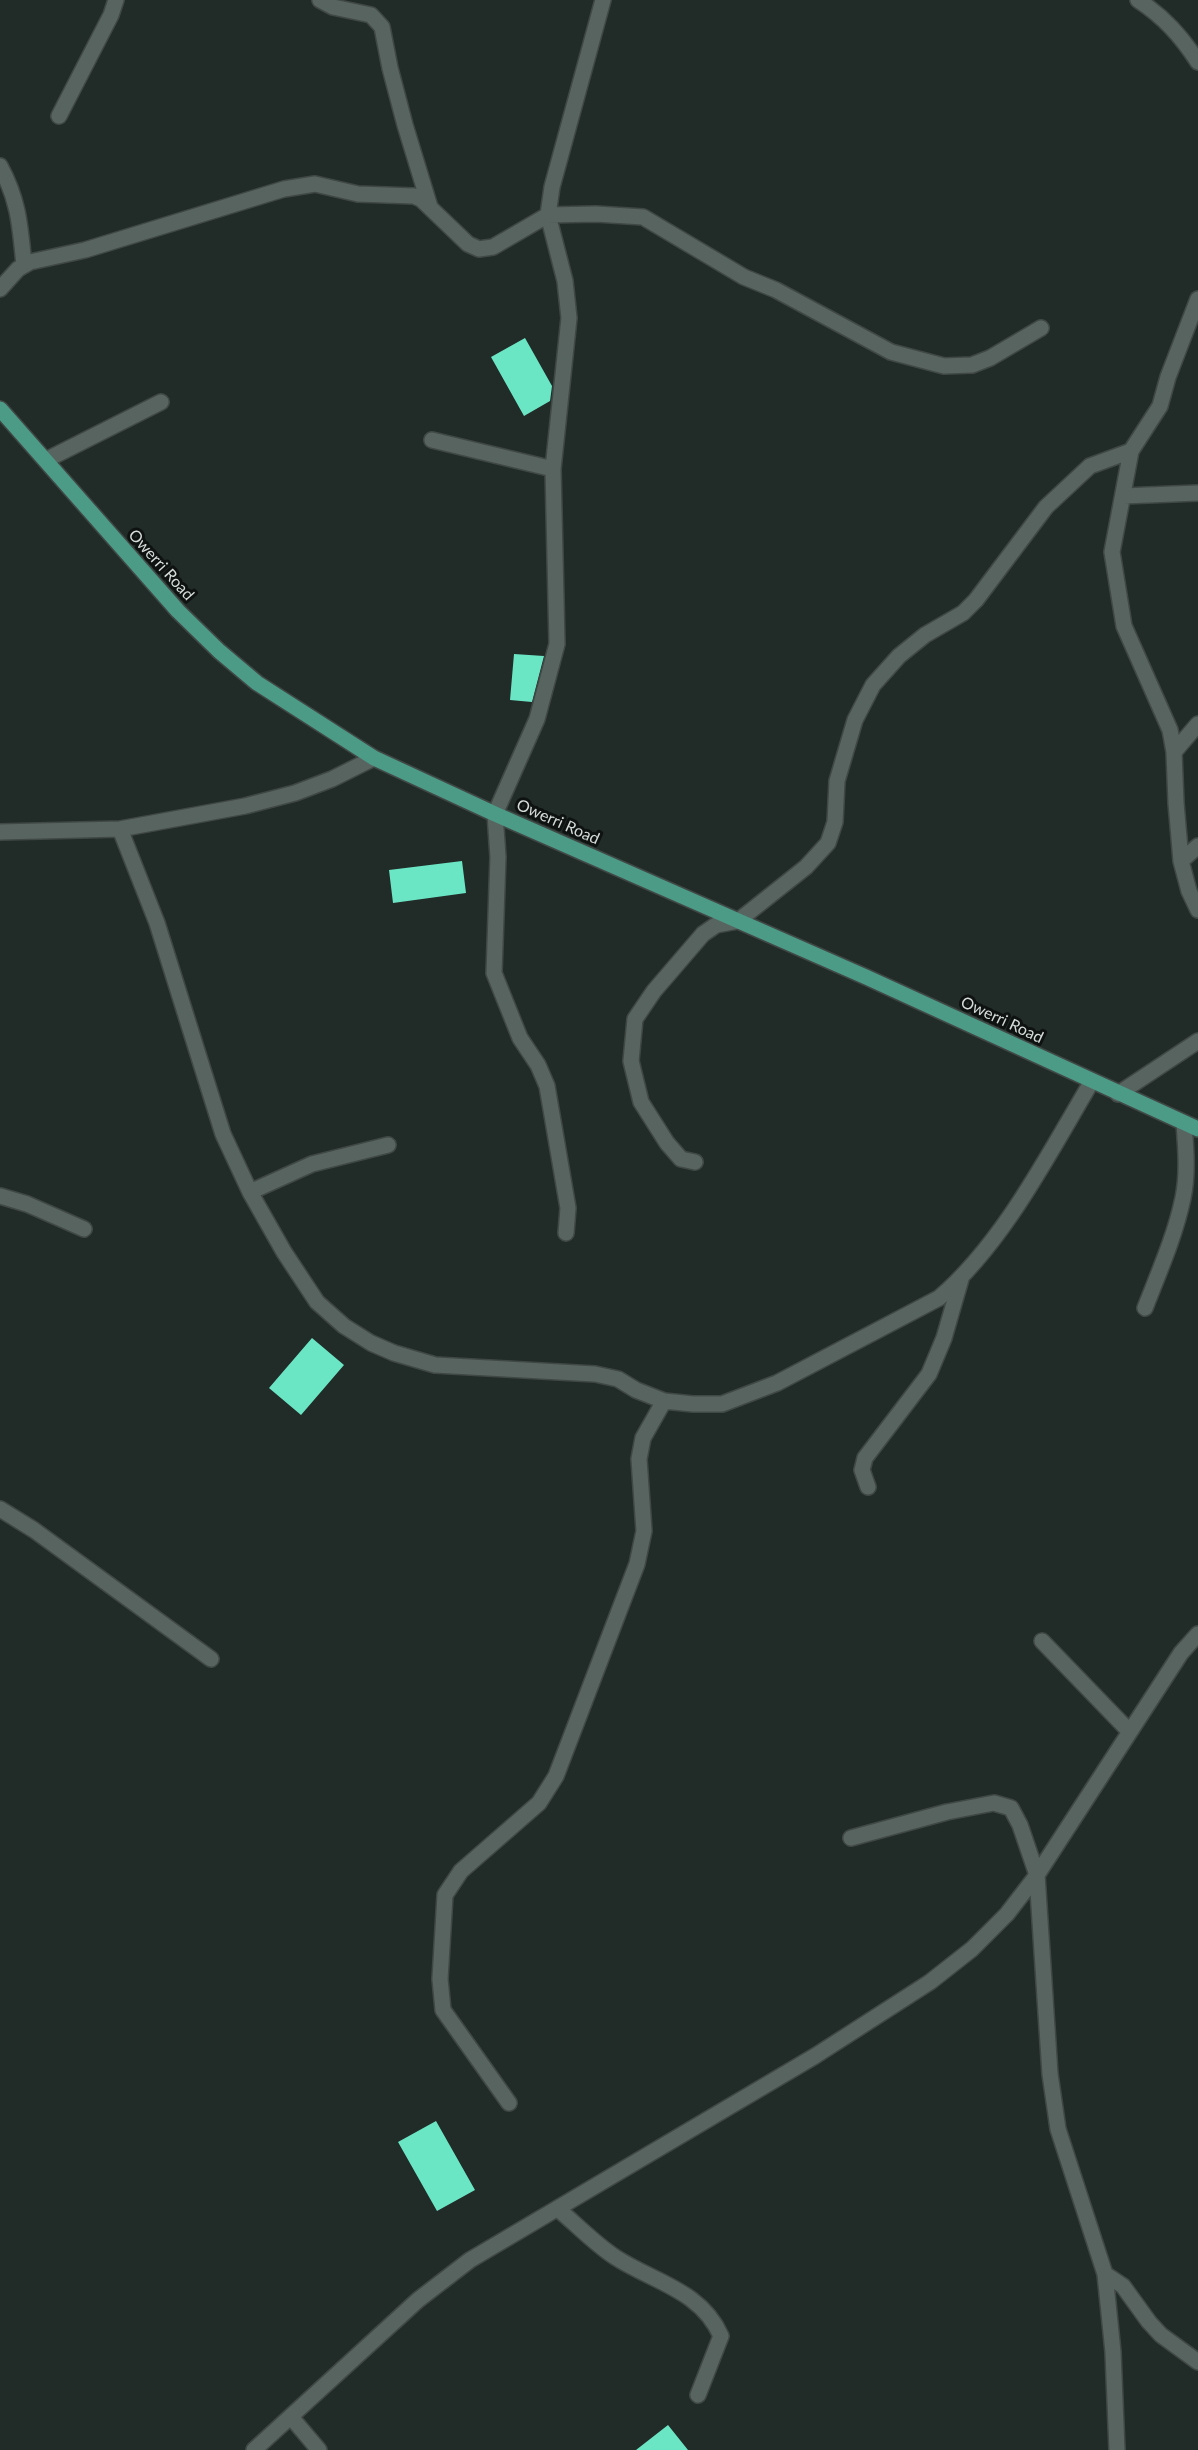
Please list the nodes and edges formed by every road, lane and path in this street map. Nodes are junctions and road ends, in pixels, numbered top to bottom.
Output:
1 (116, 0) edge
2 (320, 0) edge
3 (603, 0) edge
4 (1138, 0) edge
5 (1198, 62) edge
6 (59, 116) dead end
7 (0, 166) edge
8 (430, 207) junction
9 (548, 215) junction
10 (24, 265) junction
11 (0, 290) edge
12 (1198, 298) edge
13 (1041, 328) dead end
14 (161, 402) dead end
15 (0, 409) edge
16 (432, 440) dead end
17 (1131, 451) junction
18 (46, 460) junction
19 (553, 469) junction
20 (1198, 493) edge
21 (1123, 496) junction
22 (1198, 724) edge
23 (1174, 752) junction
24 (374, 758) junction
25 (495, 814) junction
26 (120, 829) junction
27 (0, 832) edge
28 (1198, 846) edge
29 (1181, 861) junction
30 (1198, 910) edge
31 (738, 921) junction
32 (1198, 1041) edge
33 (1092, 1081) junction
34 (1118, 1094) junction
35 (1191, 1127) edge
36 (388, 1145) dead end
37 (695, 1162) dead end
38 (250, 1192) junction
39 (0, 1196) edge
40 (84, 1228) dead end
41 (566, 1233) dead end
42 (961, 1279) junction
43 (1145, 1308) dead end
44 (664, 1401) junction
45 (868, 1487) dead end
46 (0, 1509) edge
47 (1198, 1634) edge
48 (1042, 1641) dead end
49 (211, 1659) dead end
50 (1129, 1731) junction
51 (851, 1838) dead end
52 (1037, 1875) junction
53 (509, 2103) dead end
54 (558, 2209) junction
55 (1105, 2274) junction
56 (1198, 2362) edge
57 (698, 2395) dead end
58 (291, 2417) junction
59 (254, 2450) edge
60 (319, 2450) edge
61 (1117, 2450) edge

1 - 6 street
2 - 8 street
3 - 9 street
4 - 5 street
7 - 10 street
8 - 9 street
8 - 10 street
9 - 13 street
9 - 19 street
10 - 11 street
12 - 17 street
14 - 18 street
15 - 18 main road, Owerri Road
16 - 19 street
17 - 21 street
17 - 31 street
18 - 24 main road, Owerri Road
19 - 25 street
20 - 21 street
21 - 23 street
22 - 23 street
23 - 29 street
24 - 25 main road, Owerri Road
24 - 26 street
25 - 31 main road, Owerri Road
25 - 41 street
26 - 27 street
26 - 38 street
28 - 29 street
29 - 30 street
31 - 33 main road, Owerri Road
31 - 37 street
32 - 34 street
33 - 34 main road, Owerri Road
33 - 42 street
34 - 35 main road, Owerri Road
35 - 43 street
36 - 38 street
38 - 44 street
39 - 40 street
42 - 44 street
42 - 45 street
44 - 53 street
46 - 49 street
47 - 50 street
48 - 50 street
50 - 52 street
51 - 52 street
52 - 54 street
52 - 55 street
54 - 57 street
54 - 58 street
55 - 56 street
55 - 61 street
58 - 59 street
58 - 60 street

